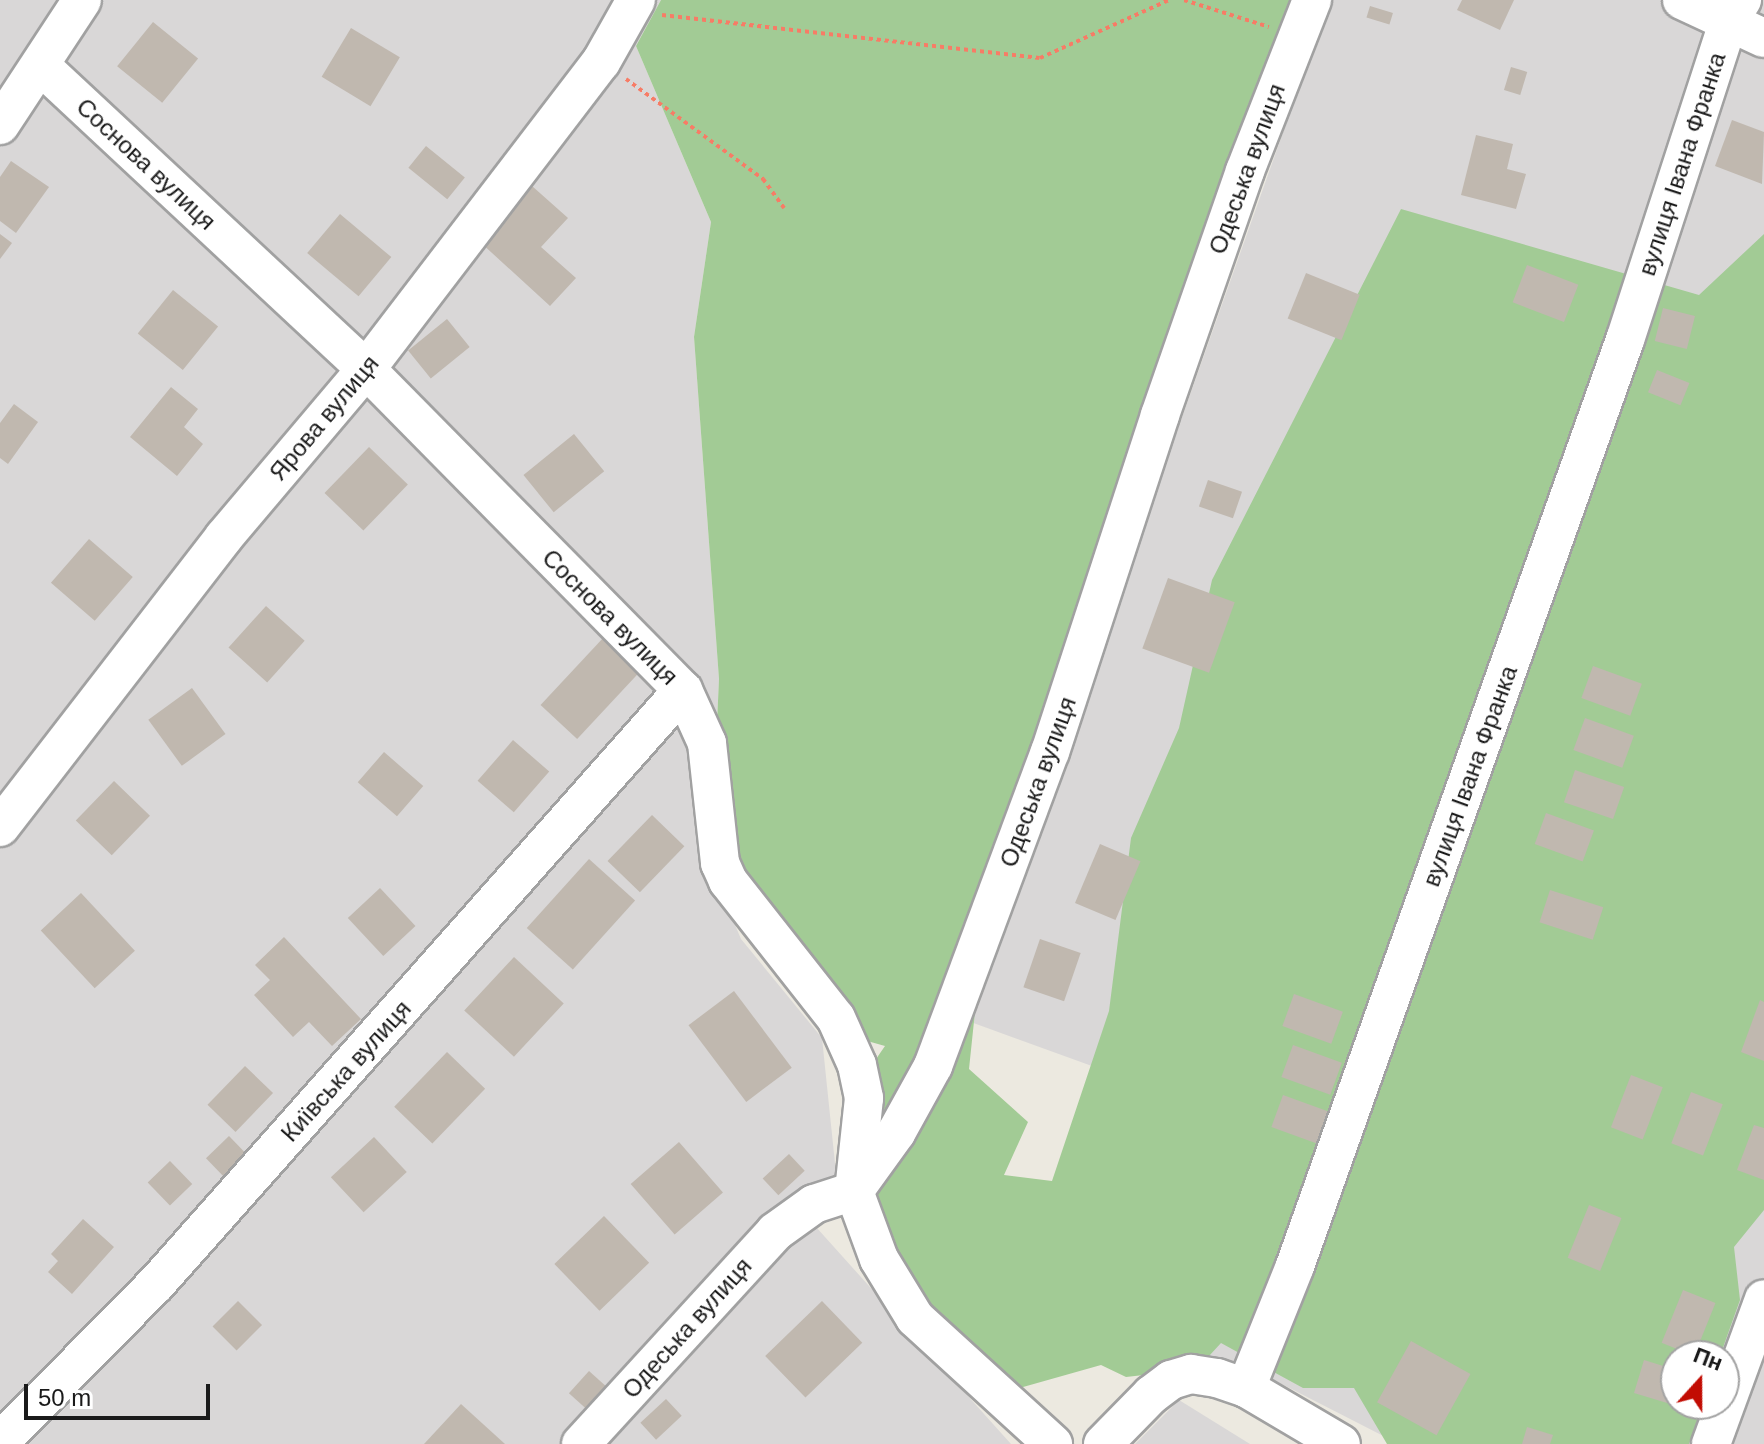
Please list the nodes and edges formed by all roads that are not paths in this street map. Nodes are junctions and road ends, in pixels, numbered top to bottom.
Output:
1 (82, 0) edge
2 (1312, 0) edge
3 (1682, 0) edge
4 (634, 6) edge
5 (1736, 10) edge
6 (1764, 38) edge
7 (41, 66) junction
8 (0, 125) edge
9 (366, 369) junction
10 (683, 690) junction
11 (0, 827) edge
12 (854, 1191) junction
13 (1764, 1299) edge
14 (1246, 1388) junction
15 (0, 1442) edge
16 (581, 1444) edge
17 (1053, 1444) edge
18 (1103, 1444) edge
19 (1341, 1444) edge
20 (1711, 1444) edge

1 - 7 street
2 - 12 street, Одеська вулиця
3 - 5 street
4 - 9 street, Ярова вулиця
5 - 6 street
5 - 14 street, вулиця Івана Франка
7 - 8 street
7 - 9 street, Соснова вулиця
9 - 10 street, Соснова вулиця
9 - 11 street, Ярова вулиця
10 - 12 street, Соснова вулиця
10 - 15 street, Київська вулиця
12 - 16 street, Одеська вулиця
12 - 17 street, Соснова вулиця
13 - 20 street
14 - 18 street
14 - 19 street

